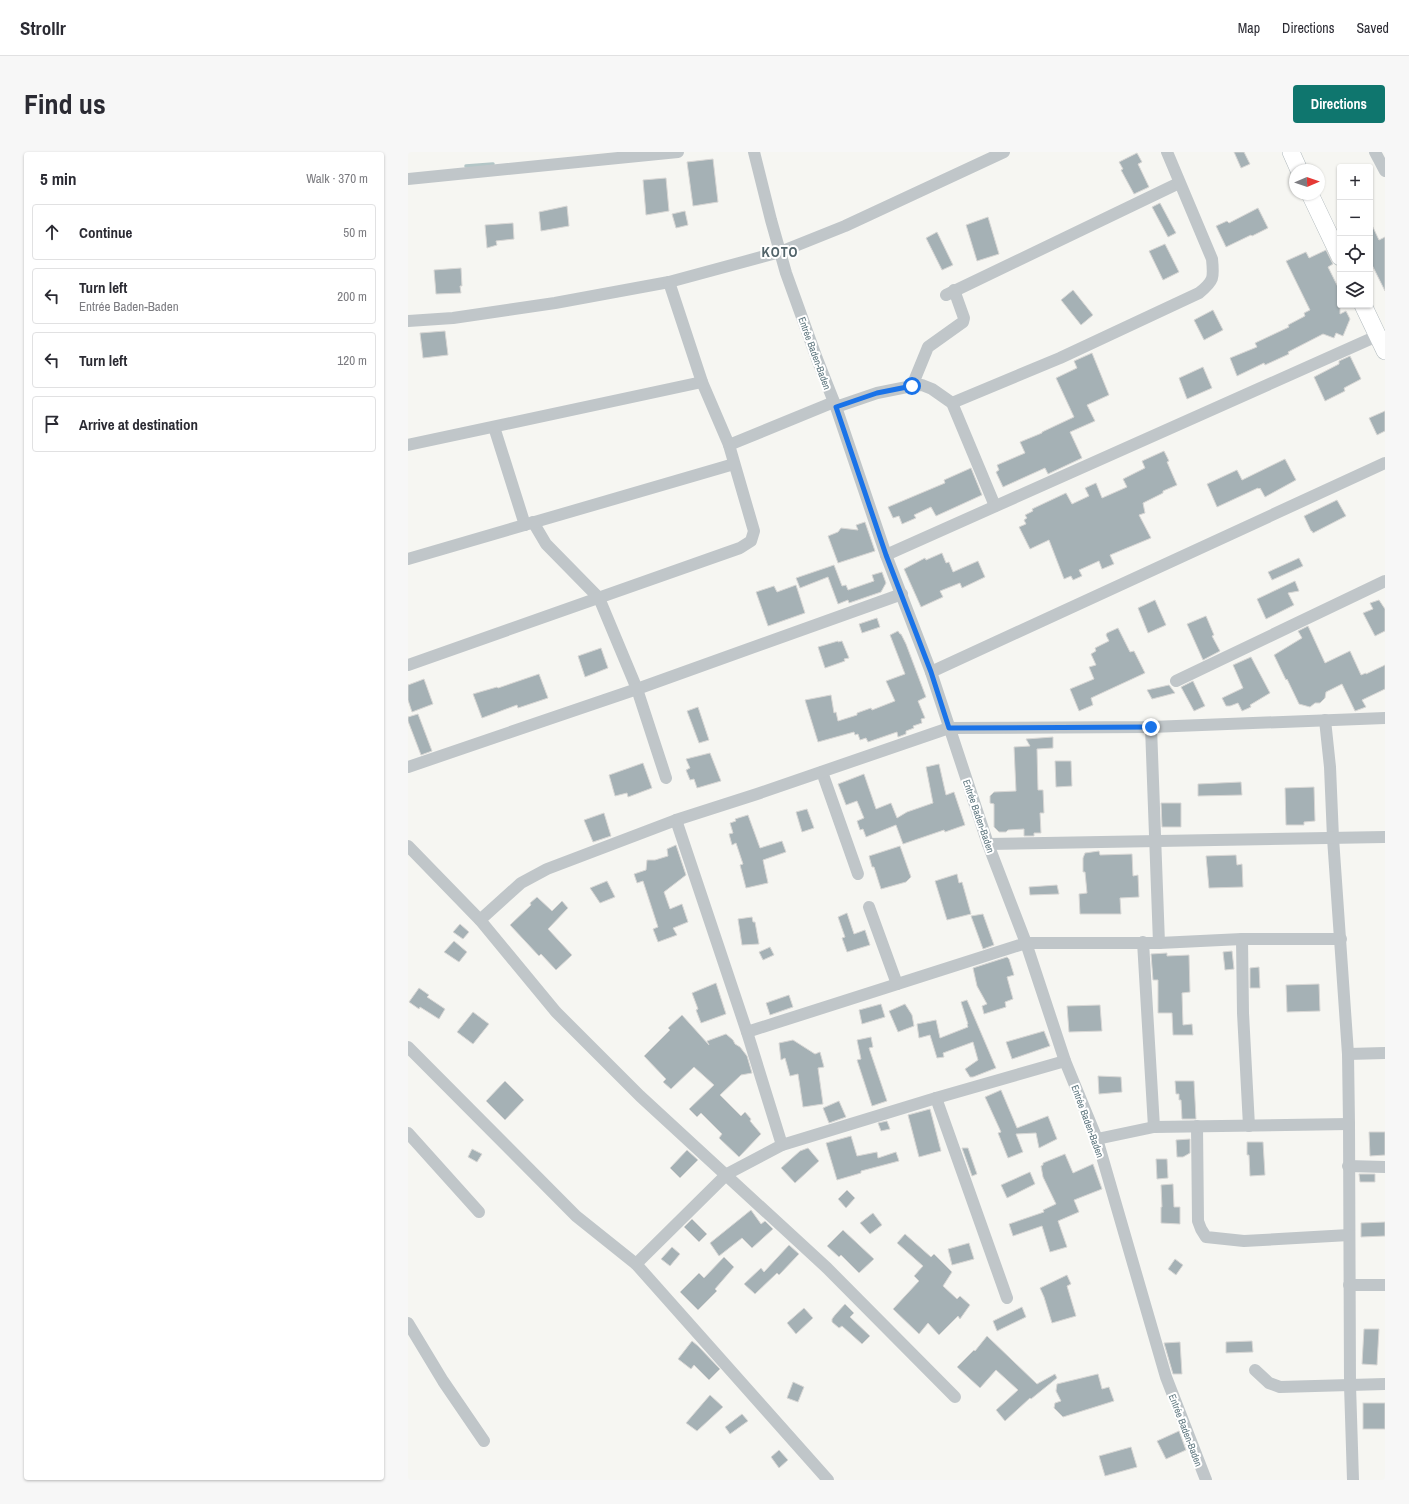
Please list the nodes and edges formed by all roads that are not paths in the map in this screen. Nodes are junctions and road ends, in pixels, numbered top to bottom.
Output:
1 (678, 152) edge
2 (754, 152) edge
3 (1004, 152) edge
4 (1167, 152) edge
5 (1290, 152) edge
6 (1375, 152) edge
7 (1296, 164) edge
8 (1385, 171) edge
9 (408, 179) edge
10 (1179, 183) junction
11 (1313, 200) edge
12 (1337, 251) edge
13 (780, 252) junction
14 (669, 282) junction
15 (1364, 308) edge
16 (408, 321) edge
17 (1377, 336) junction
18 (1385, 351) edge
19 (702, 382) junction
20 (912, 386) junction
21 (952, 403) junction
22 (835, 404) junction
23 (494, 427) junction
24 (408, 445) edge
25 (729, 445) junction
26 (1385, 463) edge
27 (734, 464) junction
28 (995, 506) junction
29 (529, 524) junction
30 (886, 555) junction
31 (408, 559) edge
32 (1385, 581) edge
33 (902, 594) junction
34 (600, 598) junction
35 (408, 665) edge
36 (931, 672) junction
37 (1176, 681) dead end
38 (637, 689) junction
39 (1385, 718) edge
40 (1325, 720) junction
41 (1151, 727) junction
42 (949, 728) junction
43 (408, 767) edge
44 (822, 772) junction
45 (666, 778) dead end
46 (676, 820) junction
47 (1385, 837) edge
48 (1333, 838) junction
49 (1155, 842) junction
50 (988, 844) junction
51 (408, 846) edge
52 (858, 874) dead end
53 (869, 907) dead end
54 (480, 920) junction
55 (1242, 939) junction
56 (1340, 939) junction
57 (1143, 942) junction
58 (1159, 942) junction
59 (1026, 943) junction
60 (897, 984) junction
61 (747, 1032) junction
62 (408, 1047) edge
63 (1385, 1053) edge
64 (1348, 1054) junction
65 (1065, 1061) junction
66 (936, 1098) junction
67 (1349, 1124) junction
68 (1197, 1126) junction
69 (1249, 1126) junction
70 (1154, 1128) junction
71 (408, 1133) edge
72 (1097, 1139) junction
73 (782, 1145) junction
74 (1348, 1166) junction
75 (1385, 1166) edge
76 (727, 1174) junction
77 (479, 1212) dead end
78 (1349, 1235) junction
79 (636, 1264) junction
80 (1385, 1284) edge
81 (1349, 1285) junction
82 (1007, 1298) dead end
83 (408, 1323) edge
84 (1255, 1370) dead end
85 (1385, 1384) edge
86 (1350, 1385) junction
87 (955, 1397) dead end
88 (484, 1441) dead end
89 (828, 1480) edge
90 (1206, 1480) edge
91 (1353, 1480) edge

1 - 9 street
2 - 13 street, Entrée Baden-Baden
3 - 13 street
4 - 10 street
5 - 7 main road
6 - 8 street
10 - 20 street
10 - 21 street
11 - 12 main road
13 - 14 street
13 - 22 street, Entrée Baden-Baden
14 - 16 street
14 - 19 street
15 - 17 main road
17 - 18 main road
17 - 28 street
19 - 23 street
19 - 25 street
20 - 21 street
20 - 22 street
21 - 28 street
22 - 25 street
22 - 30 street, Entrée Baden-Baden
23 - 24 street
23 - 29 street
25 - 27 street
26 - 36 street
27 - 29 street
27 - 34 street
28 - 30 street
29 - 31 street
29 - 34 street
30 - 33 street, Entrée Baden-Baden
32 - 37 street
33 - 36 street, Entrée Baden-Baden
33 - 38 street
34 - 35 street
34 - 38 street
36 - 42 street, Entrée Baden-Baden
38 - 43 street
38 - 45 street
39 - 40 street
40 - 41 street
40 - 48 street
41 - 42 street
41 - 49 street
42 - 44 street
42 - 50 street, Entrée Baden-Baden
44 - 46 street
44 - 52 street
46 - 54 street
46 - 61 street
47 - 48 street
48 - 49 street
48 - 56 street
49 - 50 street
49 - 58 street
50 - 59 street, Entrée Baden-Baden
51 - 54 street
53 - 60 street
54 - 76 street
55 - 56 street
55 - 58 street
55 - 69 street
56 - 64 street
57 - 58 street
57 - 59 street
57 - 70 street
59 - 60 street
59 - 65 street, Entrée Baden-Baden
60 - 61 street
61 - 73 street
62 - 79 street
63 - 64 street
64 - 67 street
65 - 66 street
65 - 72 street, Entrée Baden-Baden
66 - 73 street
66 - 82 street
67 - 69 street
67 - 74 street
68 - 69 street
68 - 70 street
68 - 78 street
70 - 72 street
71 - 77 street
72 - 90 street, Entrée Baden-Baden
73 - 76 street
74 - 75 street
74 - 78 street
76 - 79 street
76 - 87 street
78 - 81 street
79 - 89 street
80 - 81 street
81 - 86 street
83 - 88 street
84 - 86 street
85 - 86 street
86 - 91 street

